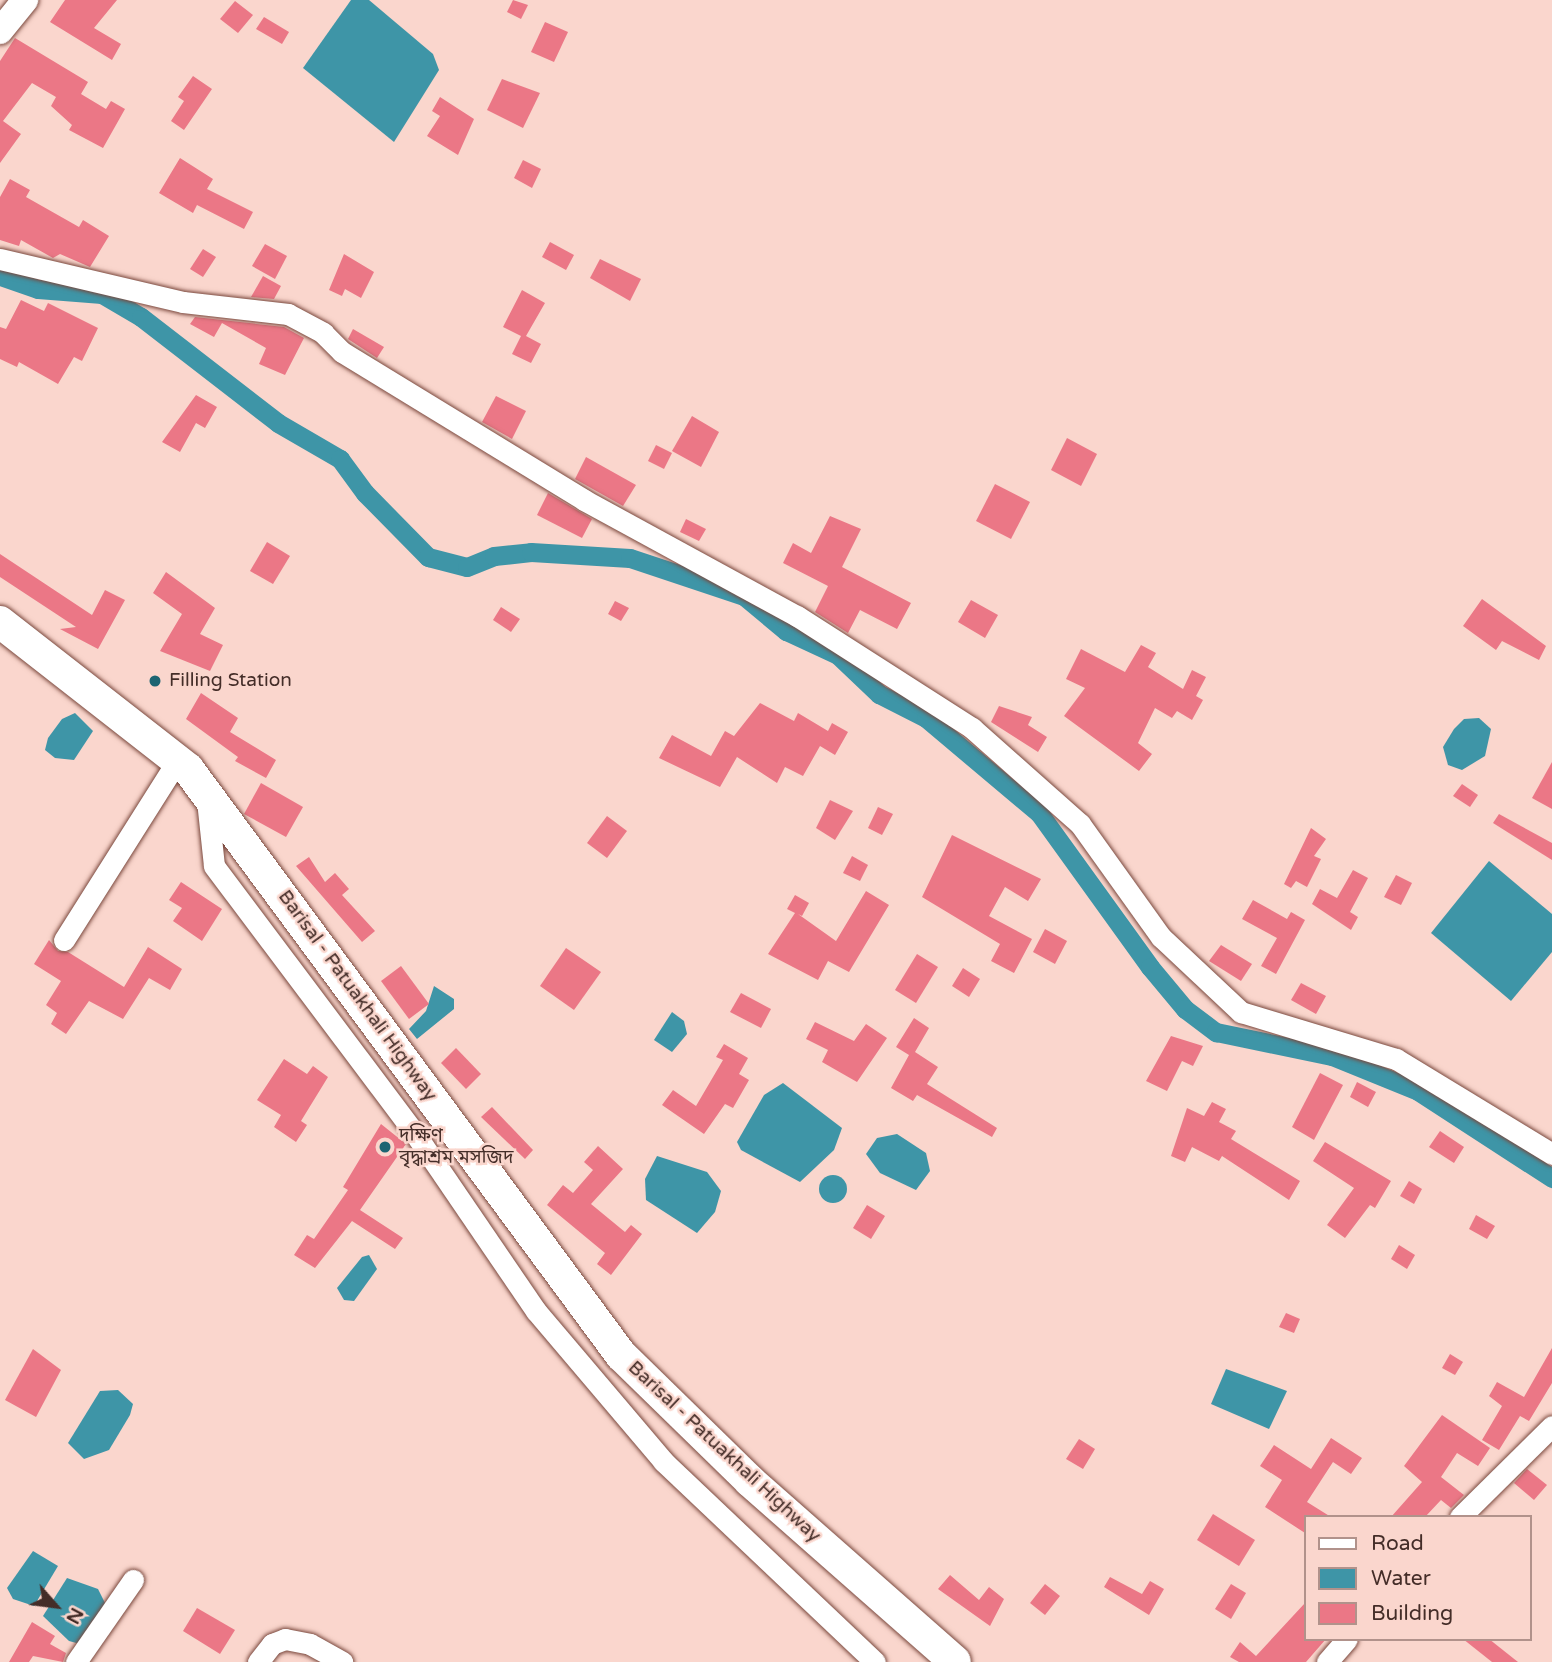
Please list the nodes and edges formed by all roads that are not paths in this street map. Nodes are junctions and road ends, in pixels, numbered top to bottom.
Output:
1 (25, 0) edge
2 (0, 31) edge
3 (0, 259) edge
4 (0, 622) edge
5 (178, 760) junction
6 (206, 789) junction
7 (64, 940) dead end
8 (1552, 1154) edge
9 (1552, 1426) edge
10 (1462, 1515) edge
11 (133, 1580) dead end
12 (1344, 1641) edge
13 (76, 1662) edge
14 (258, 1662) edge
15 (342, 1662) edge
16 (875, 1662) edge
17 (955, 1662) edge
18 (1327, 1662) edge

1 - 2 main road
3 - 8 street
4 - 5 highway, Barisal - Patuakhali Highway
5 - 6 highway, Barisal - Patuakhali Highway
5 - 7 street
6 - 16 street
6 - 17 highway, Barisal - Patuakhali Highway
9 - 10 street
11 - 13 street
12 - 18 street
14 - 15 street

